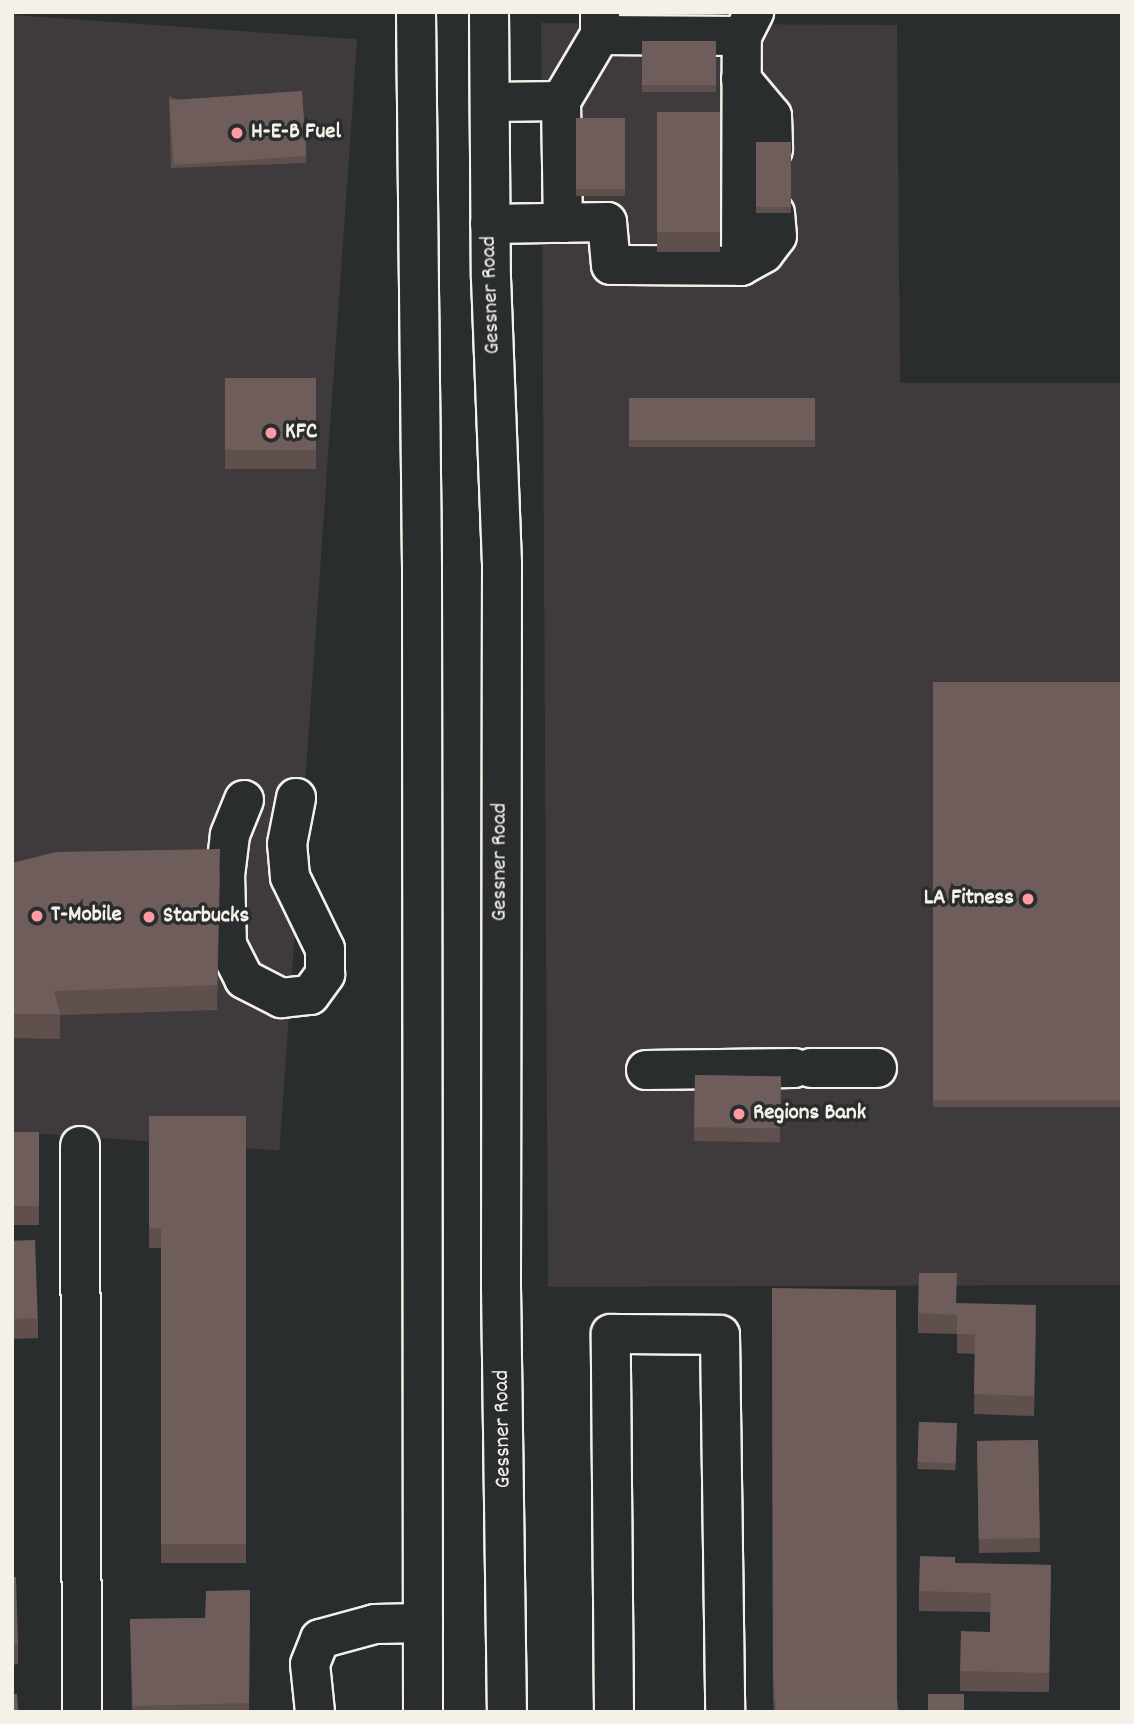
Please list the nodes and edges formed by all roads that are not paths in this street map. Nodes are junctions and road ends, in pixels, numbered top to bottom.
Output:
1 (416, 12) edge
2 (489, 12) edge
3 (600, 24) edge
4 (748, 24) edge
5 (741, 79) junction
6 (561, 101) junction
7 (490, 103) junction
8 (774, 149) edge
9 (775, 214) edge
10 (563, 223) junction
11 (490, 224) junction
12 (741, 266) junction
13 (296, 798) dead end
14 (244, 800) dead end
15 (877, 1068) dead end
16 (646, 1070) dead end
17 (80, 1146) dead end
18 (423, 1623) junction
19 (82, 1712) edge
20 (316, 1712) edge
21 (423, 1712) edge
22 (507, 1712) edge
23 (614, 1712) edge
24 (725, 1712) edge

1 - 18 main road
2 - 7 main road, Gessner Road
3 - 4 main road
3 - 6 main road
4 - 5 main road
5 - 8 main road
5 - 12 main road
6 - 7 main road
6 - 10 main road
7 - 11 main road, Gessner Road
9 - 12 main road
10 - 11 main road
10 - 12 main road
11 - 22 main road, Gessner Road
13 - 14 main road
15 - 16 main road
17 - 19 main road
18 - 20 main road
18 - 21 main road
23 - 24 main road

